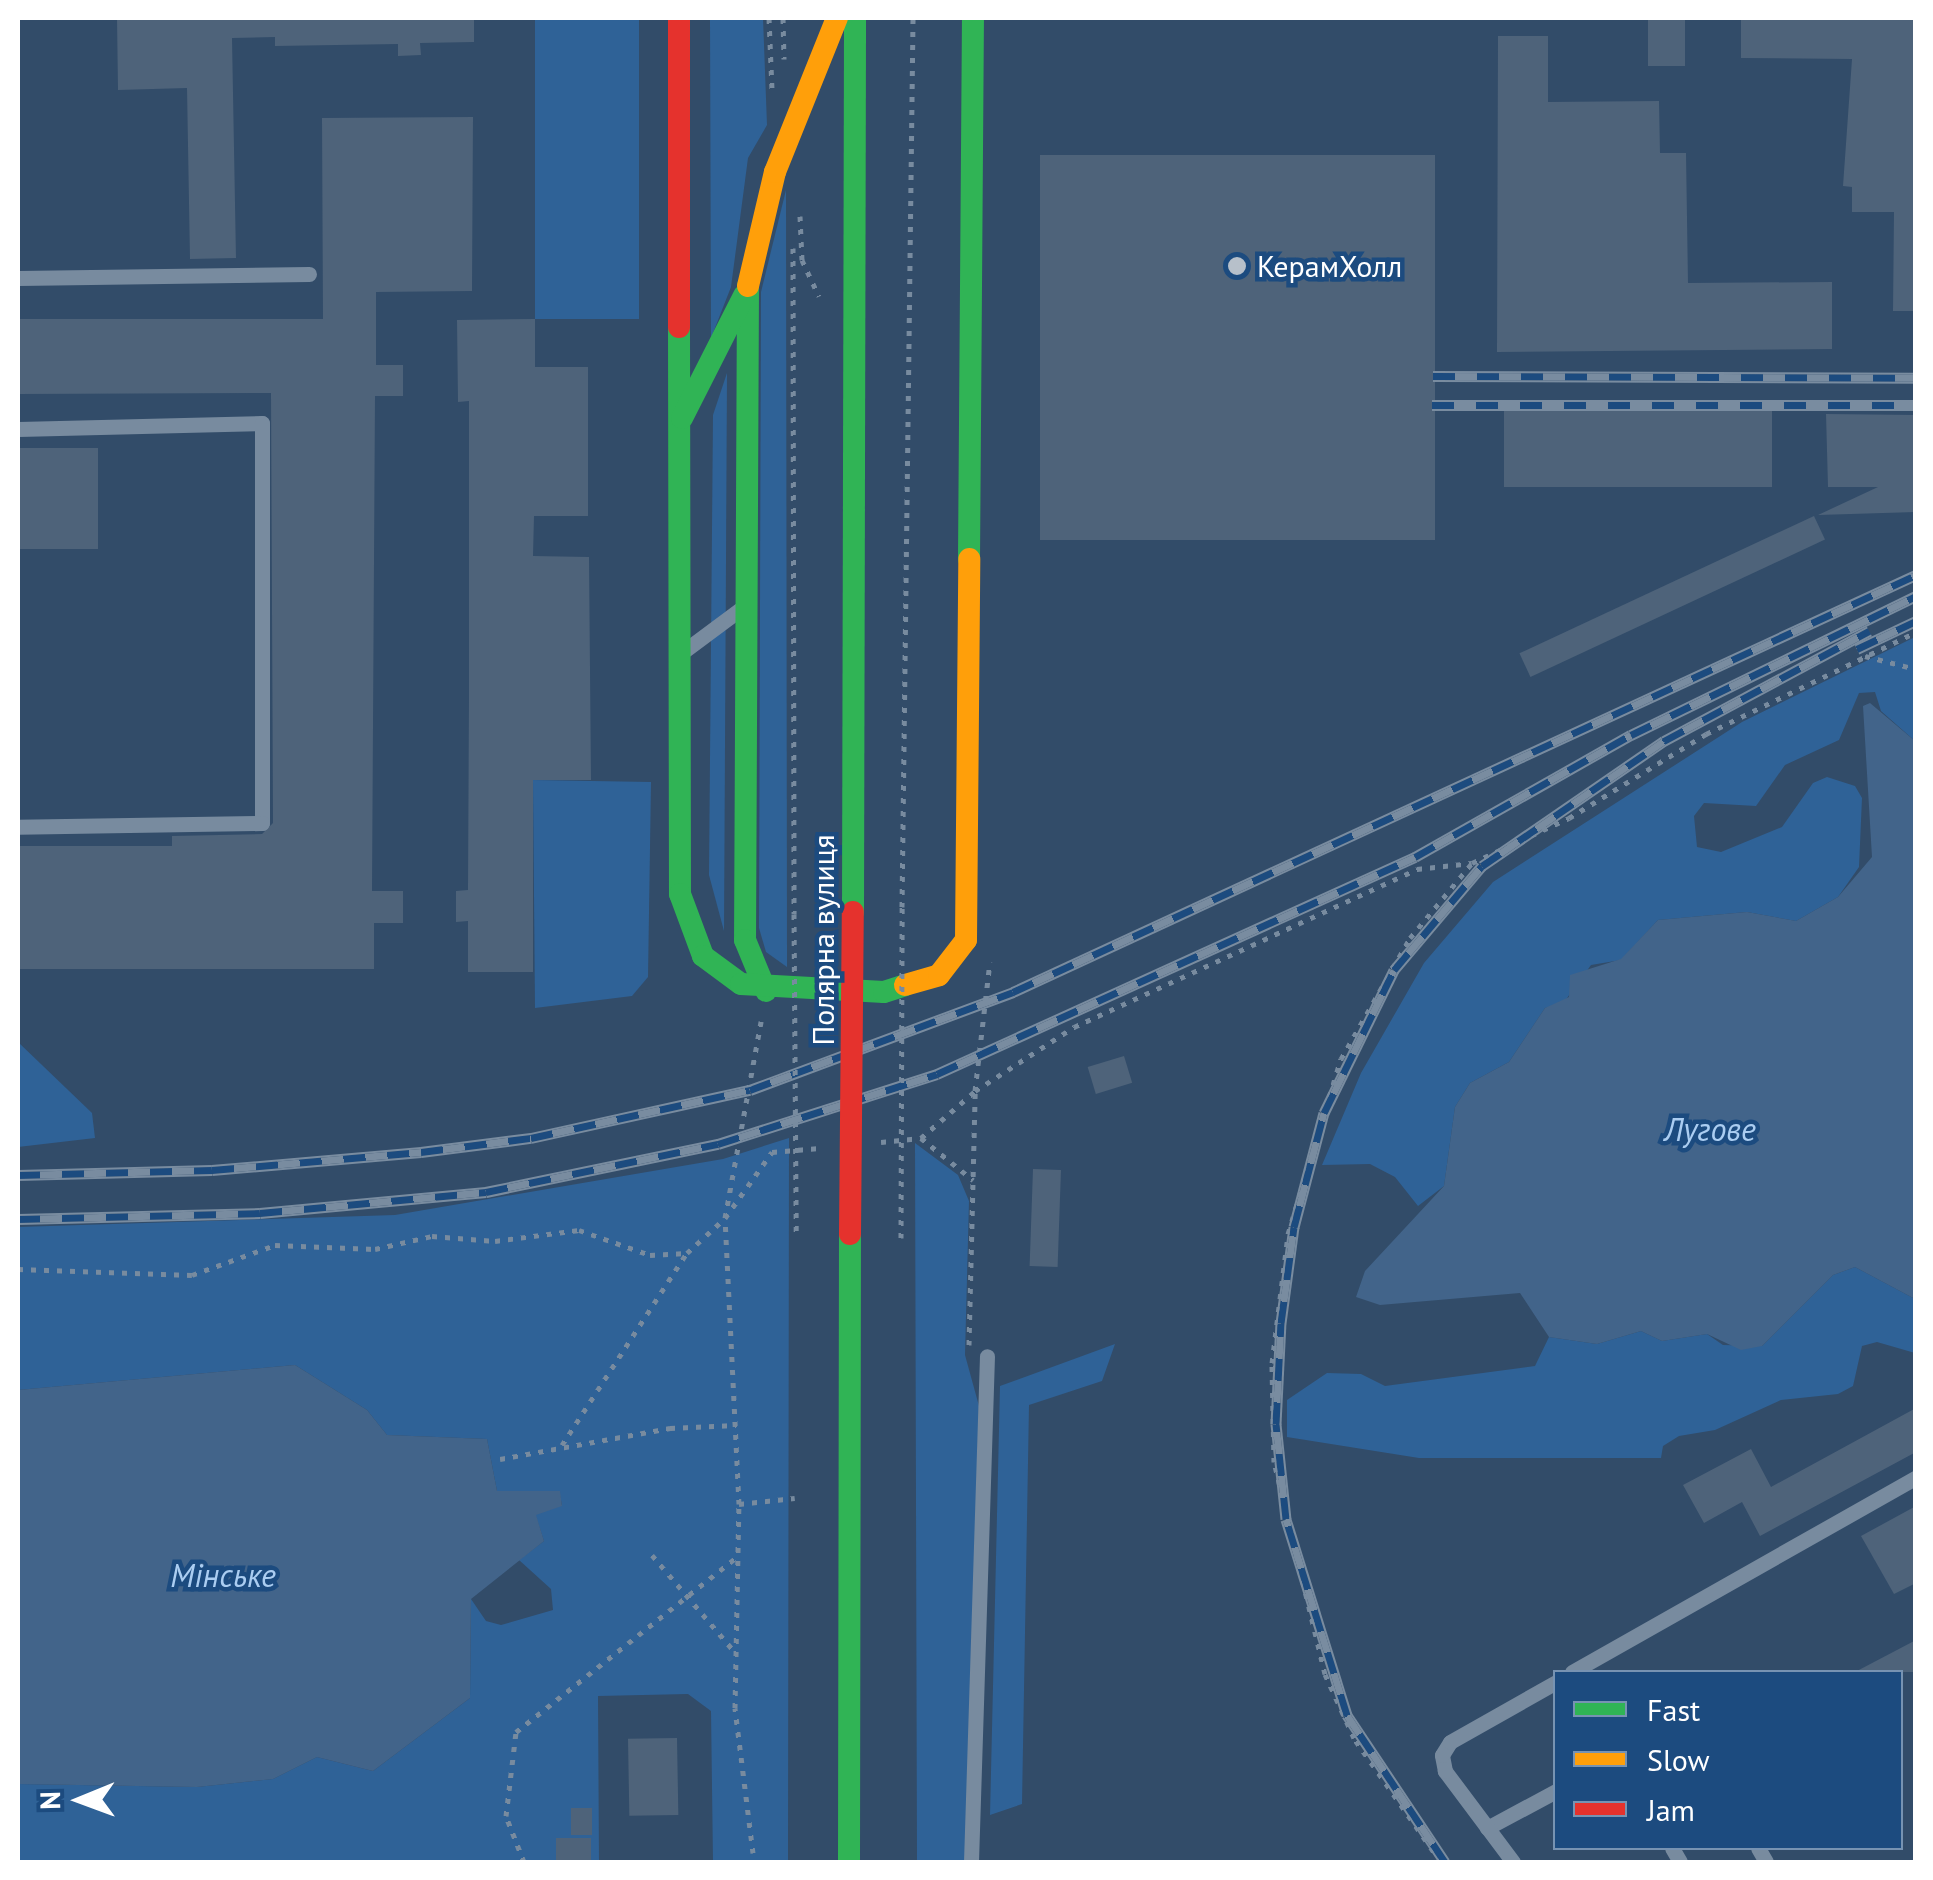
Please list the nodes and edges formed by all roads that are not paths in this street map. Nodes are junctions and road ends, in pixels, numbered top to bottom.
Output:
1 (679, 18) edge
2 (837, 18) edge
3 (855, 18) edge
4 (972, 18) edge
5 (309, 274) dead end
6 (18, 278) edge
7 (748, 288) junction
8 (679, 424) junction
9 (18, 429) edge
10 (746, 606) junction
11 (681, 653) junction
12 (18, 828) edge
13 (766, 991) junction
14 (987, 1356) dead end
15 (1916, 1477) edge
16 (1576, 1670) edge
17 (1553, 1684) edge
18 (1553, 1794) edge
19 (1487, 1828) junction
20 (850, 1862) edge
21 (971, 1862) edge
22 (1513, 1862) edge

1 - 8 street
2 - 7 street
3 - 20 street, Полярна вулиця, bridge
4 - 13 street
5 - 6 lane
7 - 8 street
7 - 10 street
8 - 11 street
9 - 12 lane
10 - 11 lane
10 - 13 street
11 - 13 street
14 - 21 lane
15 - 16 lane
17 - 19 lane
18 - 19 lane
19 - 22 lane

